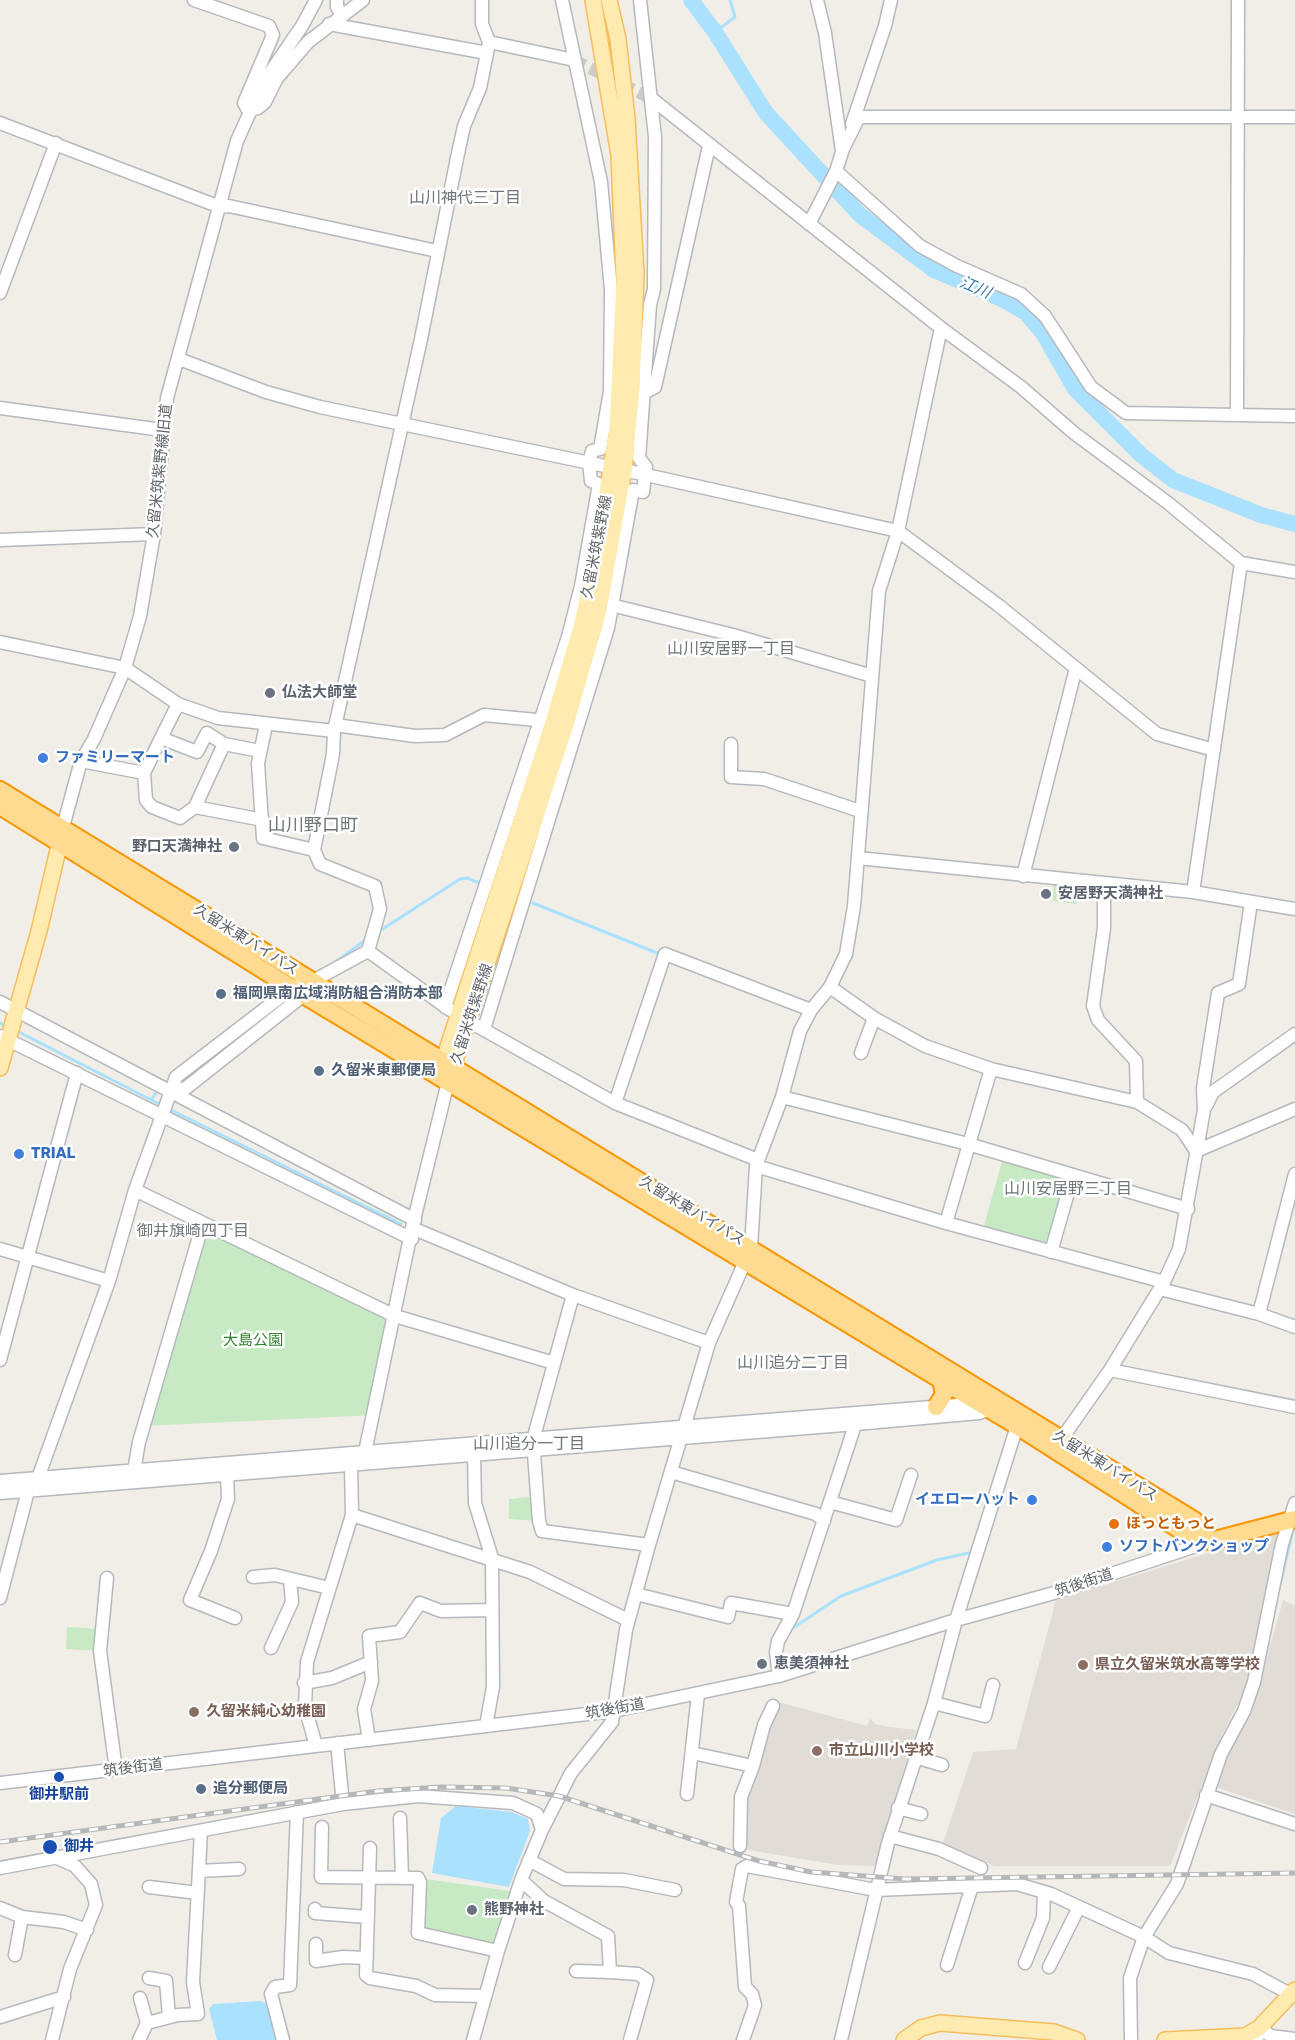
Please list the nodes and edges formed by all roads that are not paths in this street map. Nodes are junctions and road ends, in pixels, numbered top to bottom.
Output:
1 (194, 0) edge
2 (316, 0) edge
3 (337, 0) edge
4 (363, 0) edge
5 (482, 0) edge
6 (562, 0) edge
7 (593, 0) edge
8 (609, 0) edge
9 (640, 0) edge
10 (817, 0) edge
11 (891, 0) edge
12 (1238, 0) edge
13 (342, 15) junction
14 (329, 24) junction
15 (488, 48) junction
16 (574, 60) junction
17 (652, 99) junction
18 (249, 110) junction
19 (1238, 117) junction
20 (1295, 117) edge
21 (0, 123) edge
22 (56, 143) junction
23 (709, 146) junction
24 (842, 151) junction
25 (836, 171) junction
26 (220, 207) junction
27 (809, 224) junction
28 (437, 251) junction
29 (0, 293) edge
30 (941, 328) junction
31 (179, 359) junction
32 (645, 393) junction
33 (0, 408) edge
34 (1237, 415) junction
35 (1295, 416) edge
36 (401, 423) junction
37 (162, 430) junction
38 (589, 464) junction
39 (618, 469) junction
40 (645, 475) junction
41 (898, 531) junction
42 (154, 534) junction
43 (0, 540) edge
44 (1241, 563) junction
45 (1295, 572) edge
46 (611, 605) junction
47 (0, 642) edge
48 (125, 668) junction
49 (1076, 668) junction
50 (872, 676) junction
51 (178, 704) junction
52 (266, 725) junction
53 (559, 726) junction
54 (334, 728) junction
55 (161, 738) junction
56 (224, 744) junction
57 (731, 744) dead end
58 (1214, 750) junction
59 (260, 751) junction
60 (81, 761) junction
61 (144, 773) junction
62 (0, 790) edge
63 (0, 806) edge
64 (195, 807) junction
65 (861, 812) junction
66 (263, 820) junction
67 (61, 835) junction
68 (314, 850) junction
69 (858, 858) junction
70 (1023, 876) junction
71 (1104, 884) junction
72 (1194, 892) junction
73 (1251, 902) junction
74 (1295, 909) edge
75 (368, 951) junction
76 (830, 987) junction
77 (303, 988) junction
78 (0, 1002) edge
79 (811, 1010) junction
80 (15, 1013) junction
81 (874, 1017) junction
82 (464, 1018) junction
83 (1295, 1034) edge
84 (4, 1038) edge
85 (861, 1053) dead end
86 (0, 1068) edge
87 (991, 1069) junction
88 (448, 1071) junction
89 (77, 1073) junction
90 (171, 1091) junction
91 (782, 1097) junction
92 (615, 1102) junction
93 (1137, 1102) junction
94 (1295, 1109) edge
95 (1204, 1110) junction
96 (160, 1117) junction
97 (968, 1144) junction
98 (1196, 1151) junction
99 (757, 1163) junction
100 (1295, 1174) edge
101 (1073, 1175) junction
102 (135, 1190) junction
103 (1188, 1209) junction
104 (203, 1223) junction
105 (946, 1223) junction
106 (413, 1229) junction
107 (0, 1249) edge
108 (1051, 1252) junction
109 (749, 1255) junction
110 (28, 1257) junction
111 (109, 1281) junction
112 (1162, 1285) junction
113 (573, 1295) junction
114 (1259, 1314) junction
115 (395, 1316) junction
116 (1295, 1327) edge
117 (709, 1343) junction
118 (0, 1360) edge
119 (554, 1363) junction
120 (1110, 1370) junction
121 (941, 1380) junction
122 (991, 1403) junction
123 (936, 1407) junction
124 (1295, 1407) edge
125 (857, 1419) junction
126 (1017, 1426) junction
127 (682, 1433) junction
128 (532, 1445) junction
129 (1058, 1445) junction
130 (365, 1452) junction
131 (474, 1454) junction
132 (351, 1466) junction
133 (134, 1471) junction
134 (671, 1472) junction
135 (227, 1474) junction
136 (911, 1475) dead end
137 (38, 1478) junction
138 (0, 1482) edge
139 (28, 1491) junction
140 (0, 1493) edge
141 (830, 1502) junction
142 (1294, 1514) edge
143 (352, 1515) junction
144 (824, 1521) junction
145 (1210, 1541) junction
146 (649, 1545) junction
147 (492, 1558) junction
148 (253, 1576) dead end
149 (107, 1578) dead end
150 (290, 1579) junction
151 (328, 1588) junction
152 (636, 1594) junction
153 (0, 1598) edge
154 (492, 1610) junction
155 (793, 1614) junction
156 (235, 1618) dead end
157 (628, 1620) junction
158 (956, 1620) junction
159 (271, 1648) dead end
160 (371, 1662) junction
161 (779, 1676) junction
162 (304, 1683) junction
163 (993, 1685) dead end
164 (698, 1694) junction
165 (934, 1703) junction
166 (773, 1706) dead end
167 (613, 1711) junction
168 (486, 1726) junction
169 (369, 1740) junction
170 (337, 1743) junction
171 (316, 1746) junction
172 (692, 1753) junction
173 (915, 1757) junction
174 (942, 1765) dead end
175 (753, 1766) junction
176 (116, 1770) junction
177 (0, 1783) edge
178 (687, 1794) dead end
179 (1206, 1795) junction
180 (343, 1804) junction
181 (898, 1808) junction
182 (297, 1812) junction
183 (921, 1814) dead end
184 (400, 1818) dead end
185 (1295, 1824) edge
186 (322, 1827) dead end
187 (542, 1830) junction
188 (201, 1831) junction
189 (890, 1836) junction
190 (740, 1846) dead end
191 (370, 1848) dead end
192 (55, 1857) junction
193 (530, 1860) junction
194 (0, 1868) edge
195 (981, 1868) dead end
196 (239, 1869) dead end
197 (199, 1871) junction
198 (369, 1877) junction
199 (402, 1877) junction
200 (521, 1880) junction
201 (972, 1886) junction
202 (149, 1887) dead end
203 (675, 1890) dead end
204 (876, 1890) junction
205 (1044, 1892) junction
206 (198, 1893) junction
207 (1079, 1907) junction
208 (0, 1908) edge
209 (315, 1909) dead end
210 (22, 1917) junction
211 (367, 1917) junction
212 (87, 1930) junction
213 (1144, 1937) junction
214 (316, 1944) dead end
215 (498, 1952) junction
216 (15, 1955) dead end
217 (367, 1958) junction
218 (1024, 1963) dead end
219 (947, 1965) dead end
220 (1049, 1967) dead end
221 (576, 1971) dead end
222 (610, 1972) junction
223 (149, 1978) dead end
224 (1293, 1992) edge
225 (485, 1996) junction
226 (64, 1997) junction
227 (140, 1998) dead end
228 (0, 2017) edge
229 (169, 2017) junction
230 (147, 2023) junction
231 (1258, 2034) edge
232 (1295, 2039) edge
233 (52, 2040) edge
234 (139, 2040) edge
235 (283, 2040) edge
236 (473, 2040) edge
237 (630, 2040) edge
238 (743, 2040) edge
239 (841, 2040) edge
240 (904, 2040) edge
241 (1077, 2040) edge
242 (1131, 2040) edge
243 (1165, 2040) edge

1 - 18 street
2 - 18 street, 久留米筑紫野線旧道
3 - 13 street
4 - 13 street, 久留米筑紫野線旧道
5 - 15 street
6 - 16 street
7 - 39 main road, 久留米筑紫野線
8 - 39 main road, 久留米筑紫野線
9 - 17 street
10 - 24 street
11 - 24 street
12 - 19 street
13 - 14 street, 久留米筑紫野線旧道
14 - 15 street
14 - 18 street, 久留米筑紫野線旧道
15 - 16 street
15 - 28 street
16 - 38 street
17 - 23 street
17 - 32 street
18 - 26 street, 久留米筑紫野線旧道
19 - 20 street
19 - 24 street
19 - 34 street
21 - 22 street
22 - 26 street
22 - 29 street
23 - 27 street
23 - 32 street
24 - 25 street
25 - 27 street
25 - 34 street
26 - 28 street
26 - 31 street, 久留米筑紫野線旧道
27 - 30 street
28 - 36 street
30 - 41 street
30 - 44 street
31 - 36 street
31 - 37 street, 久留米筑紫野線旧道
32 - 40 street
33 - 37 street
34 - 35 street
36 - 38 street
36 - 54 street
37 - 42 street, 久留米筑紫野線旧道
38 - 39 street
38 - 53 street
39 - 40 street
39 - 53 main road, 久留米筑紫野線
40 - 41 street
40 - 46 street
41 - 49 street
41 - 50 street
42 - 43 street
42 - 48 street, 久留米筑紫野線旧道
44 - 45 street
44 - 58 street
46 - 50 street
46 - 53 street
47 - 48 street
48 - 51 street
48 - 60 street, 久留米筑紫野線旧道
49 - 58 street
49 - 70 street
50 - 65 street
51 - 52 street
51 - 55 street
52 - 54 street
52 - 59 street
53 - 54 street
53 - 82 main road, 久留米筑紫野線
53 - 82 street
54 - 68 street
55 - 56 street
55 - 61 street
56 - 59 street
56 - 64 street
57 - 65 street
58 - 72 street
59 - 66 street
60 - 61 street
60 - 67 street, 久留米筑紫野線旧道
61 - 64 street
62 - 67 highway, 久留米東バイパス
63 - 67 highway, 久留米東バイパス
64 - 66 street
65 - 69 street
66 - 68 street
67 - 77 highway, 久留米東バイパス
67 - 80 main road
68 - 75 street
69 - 70 street
69 - 76 street
70 - 71 street
71 - 72 street
71 - 93 street
72 - 73 street
73 - 74 street
73 - 95 street
75 - 77 street
75 - 82 street
76 - 79 street
76 - 81 street
77 - 88 highway, 久留米東バイパス
77 - 90 street
78 - 80 street
79 - 91 street
79 - 92 street
80 - 84 main road
80 - 90 street
81 - 85 street
81 - 87 street
82 - 88 main road, 久留米筑紫野線
82 - 92 street
83 - 95 street
84 - 86 main road
84 - 89 street
87 - 93 street
87 - 97 street
88 - 106 street
88 - 109 highway, 久留米東バイパス
89 - 96 street
89 - 110 street
90 - 96 street
90 - 106 street
91 - 97 street
91 - 99 street
92 - 99 street
93 - 98 street
94 - 98 street
95 - 98 street
96 - 102 street
96 - 106 street
97 - 101 street
97 - 105 street
98 - 103 street
99 - 105 street
99 - 109 street
100 - 114 street
101 - 103 street
101 - 108 street
102 - 104 street
102 - 111 street
103 - 112 street
104 - 115 street
104 - 133 street
105 - 108 street
106 - 113 street
106 - 115 street
107 - 110 street
108 - 112 street
109 - 117 street
109 - 121 highway, 久留米東バイパス
109 - 122 highway, 久留米東バイパス
110 - 111 street
110 - 118 street
111 - 137 street
112 - 114 street
112 - 120 street
113 - 117 street
113 - 119 street
114 - 116 street
115 - 119 street
115 - 130 street
117 - 127 street
119 - 128 street
120 - 124 street
120 - 129 street
121 - 122 highway, 久留米東バイパス
121 - 123 highway
122 - 123 street
122 - 125 street
122 - 126 highway, 久留米東バイパス
122 - 129 highway, 久留米東バイパス
123 - 125 street
125 - 127 street
125 - 141 street
126 - 129 highway, 久留米東バイパス
126 - 158 street
127 - 128 street
127 - 134 street
128 - 130 street
128 - 131 street
128 - 146 street
129 - 145 highway, 久留米東バイパス
130 - 132 street
130 - 133 street
131 - 132 street
131 - 147 street
132 - 135 street
132 - 143 street
133 - 137 street
134 - 144 street
134 - 146 street
135 - 139 street
135 - 156 street
136 - 141 street
137 - 138 street
137 - 139 street
139 - 140 street
139 - 153 street
141 - 144 street
142 - 145 highway
142 - 179 street
143 - 147 street
143 - 151 street
144 - 155 street
145 - 158 street, 筑後街道
146 - 152 street
147 - 154 street
147 - 157 street
148 - 150 street
149 - 176 street
150 - 151 street
150 - 159 street
151 - 162 street
152 - 155 street
152 - 157 street
154 - 160 street
154 - 168 street
155 - 161 street
157 - 167 street
158 - 161 street, 筑後街道
158 - 165 street
160 - 162 street
160 - 169 street
161 - 164 street, 筑後街道
162 - 171 street
163 - 165 street
164 - 167 street, 筑後街道
164 - 172 street
165 - 173 street
166 - 175 street
167 - 168 street, 筑後街道
167 - 187 street
168 - 169 street, 筑後街道
169 - 170 street, 筑後街道
170 - 171 street, 筑後街道
170 - 180 street
171 - 176 street, 筑後街道
172 - 175 street
172 - 178 street
173 - 174 street
173 - 181 street
175 - 190 street
176 - 177 street, 筑後街道
179 - 185 street
179 - 213 street
180 - 182 street
180 - 187 street
181 - 183 street
181 - 189 street
182 - 188 street
182 - 235 street
184 - 199 street
186 - 198 street
187 - 193 street
188 - 192 street
188 - 197 street
189 - 195 street
189 - 204 street
191 - 198 street
192 - 194 street
192 - 212 street
193 - 200 street
193 - 203 street
196 - 197 street
197 - 206 street
198 - 199 street
198 - 211 street
199 - 215 street
200 - 215 street
200 - 222 street
201 - 204 street
201 - 205 street
201 - 219 street
202 - 206 street
204 - 238 street
204 - 239 street
205 - 207 street
205 - 218 street
206 - 229 street
207 - 213 street
207 - 220 street
208 - 210 street
209 - 211 street
210 - 212 street
210 - 216 street
211 - 217 street
212 - 226 street
213 - 224 street
213 - 242 street
214 - 217 street
215 - 225 street
217 - 225 street
221 - 222 street
222 - 237 street
223 - 229 street
224 - 231 main road
225 - 236 street
226 - 228 street
226 - 233 street
227 - 230 street
229 - 230 street
230 - 234 street
231 - 232 street
231 - 243 main road
240 - 241 main road

